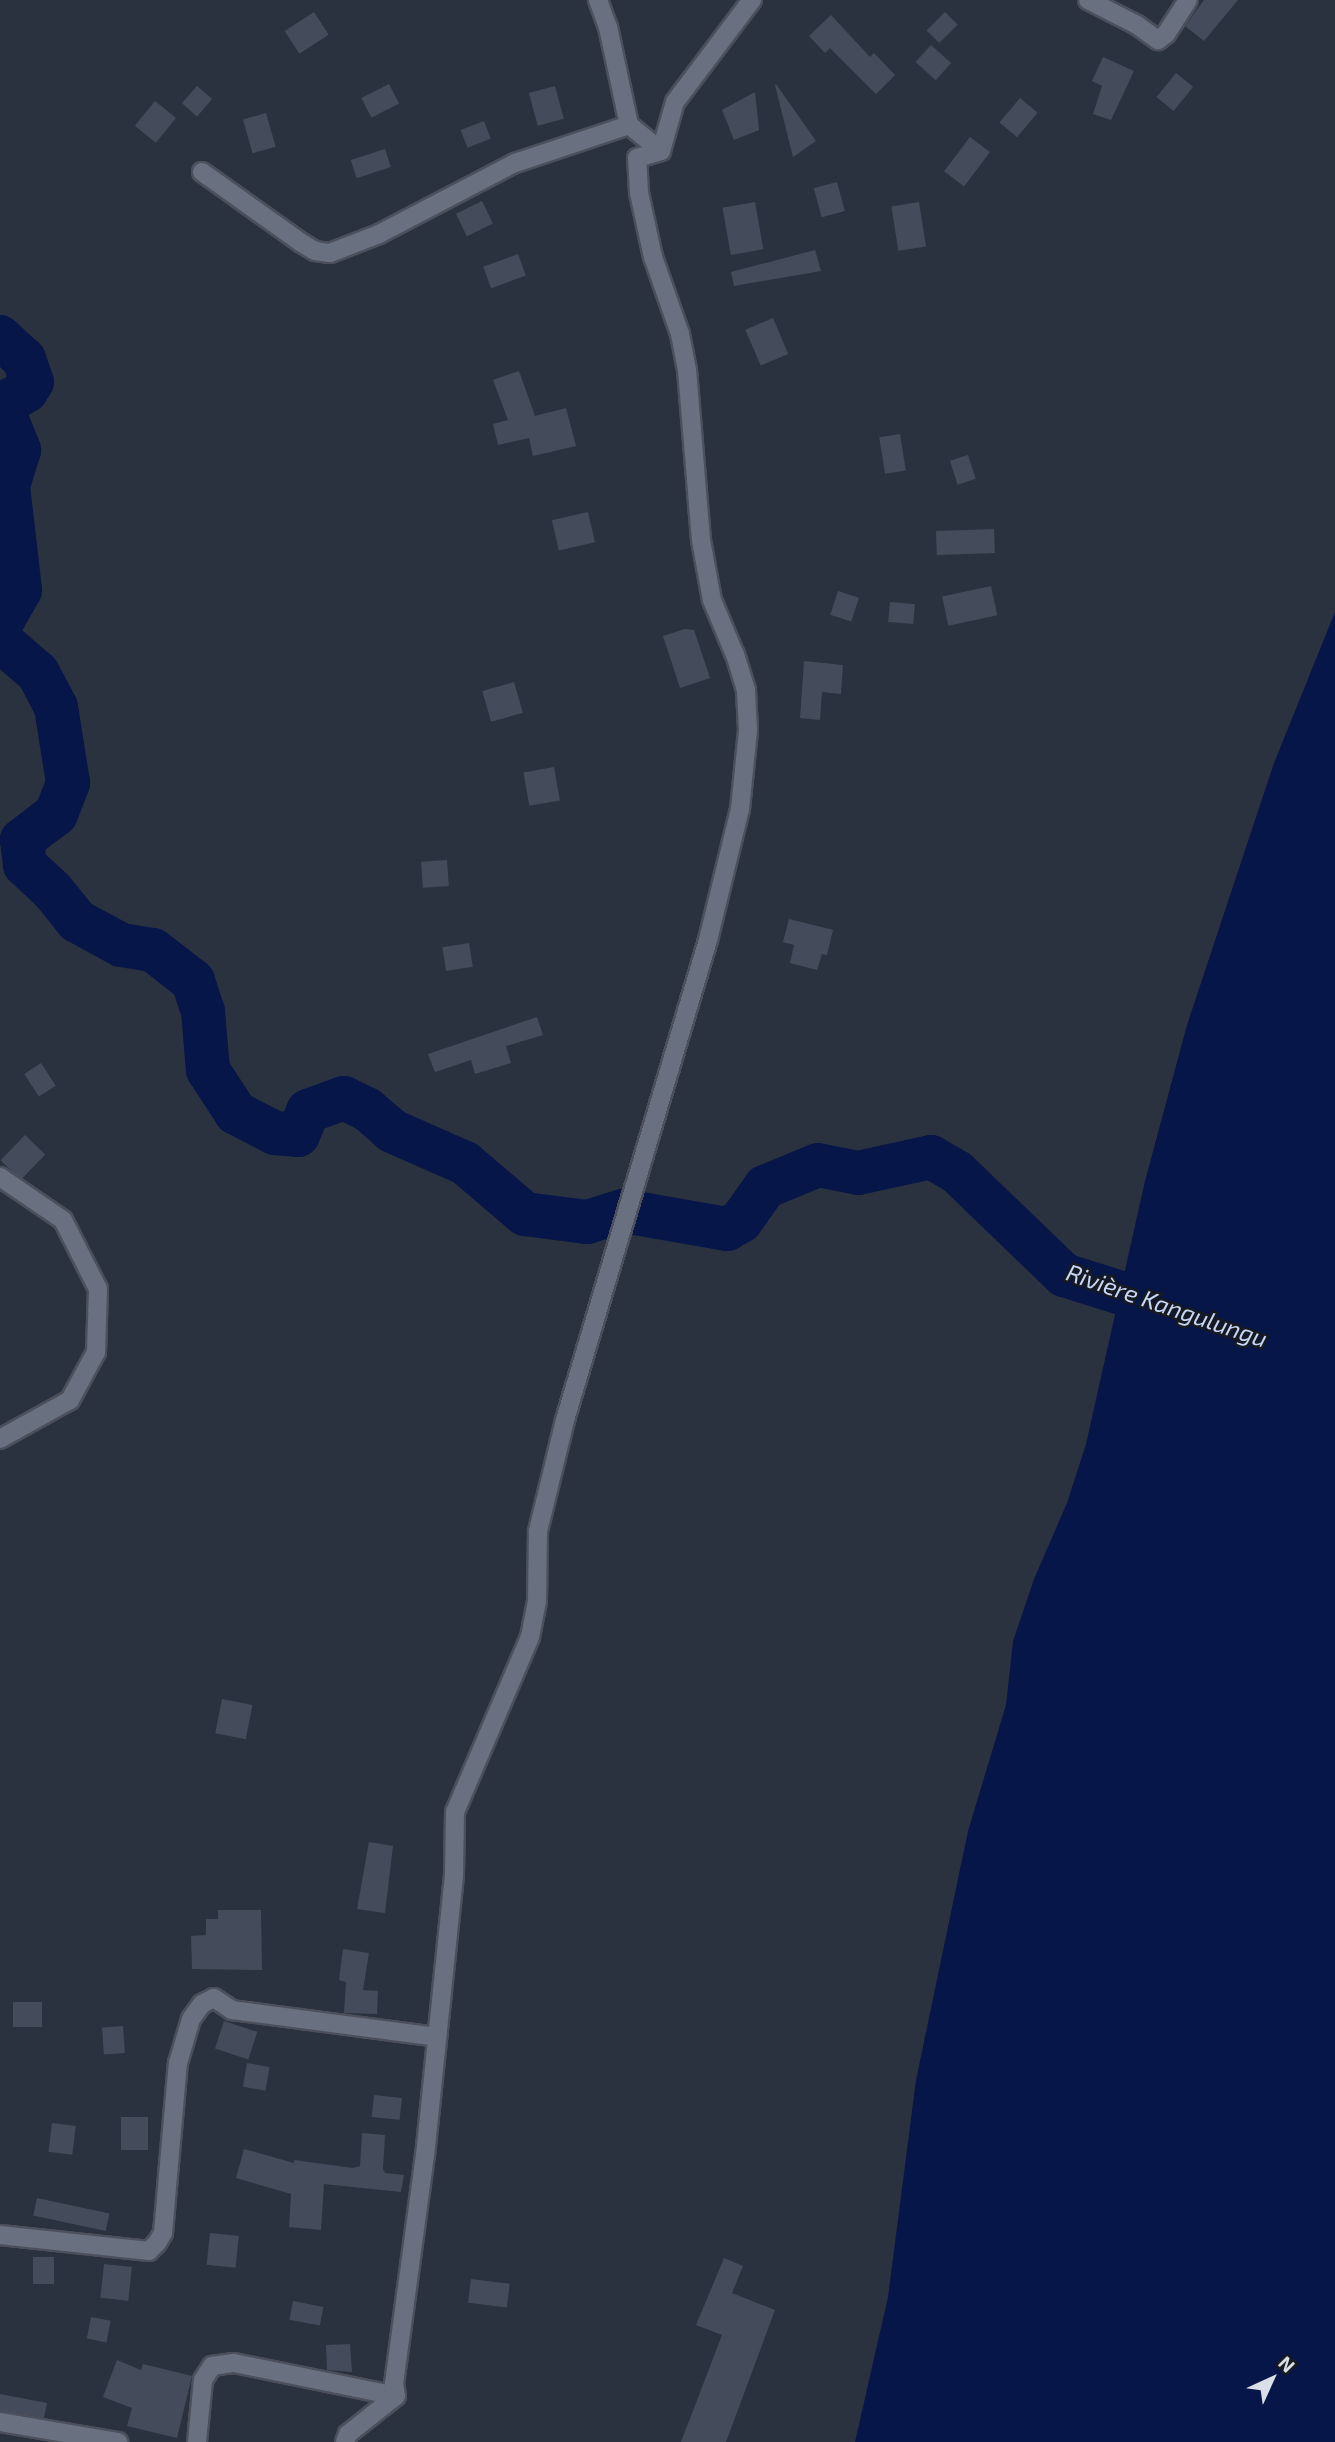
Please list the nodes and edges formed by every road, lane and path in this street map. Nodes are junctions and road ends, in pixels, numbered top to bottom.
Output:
1 (598, 0) edge
2 (752, 0) edge
3 (1088, 0) edge
4 (1188, 0) edge
5 (629, 125) junction
6 (660, 151) junction
7 (202, 172) dead end
8 (0, 1177) edge
9 (0, 1439) edge
10 (438, 2037) junction
11 (0, 2235) edge
12 (396, 2396) junction
13 (0, 2422) edge
14 (118, 2442) edge
15 (197, 2442) edge
16 (345, 2442) edge

1 - 5 street
2 - 6 street
3 - 4 street
5 - 6 street
5 - 7 street
6 - 10 street
8 - 9 street
10 - 11 street
10 - 12 street
12 - 15 street
12 - 16 street
13 - 14 street

